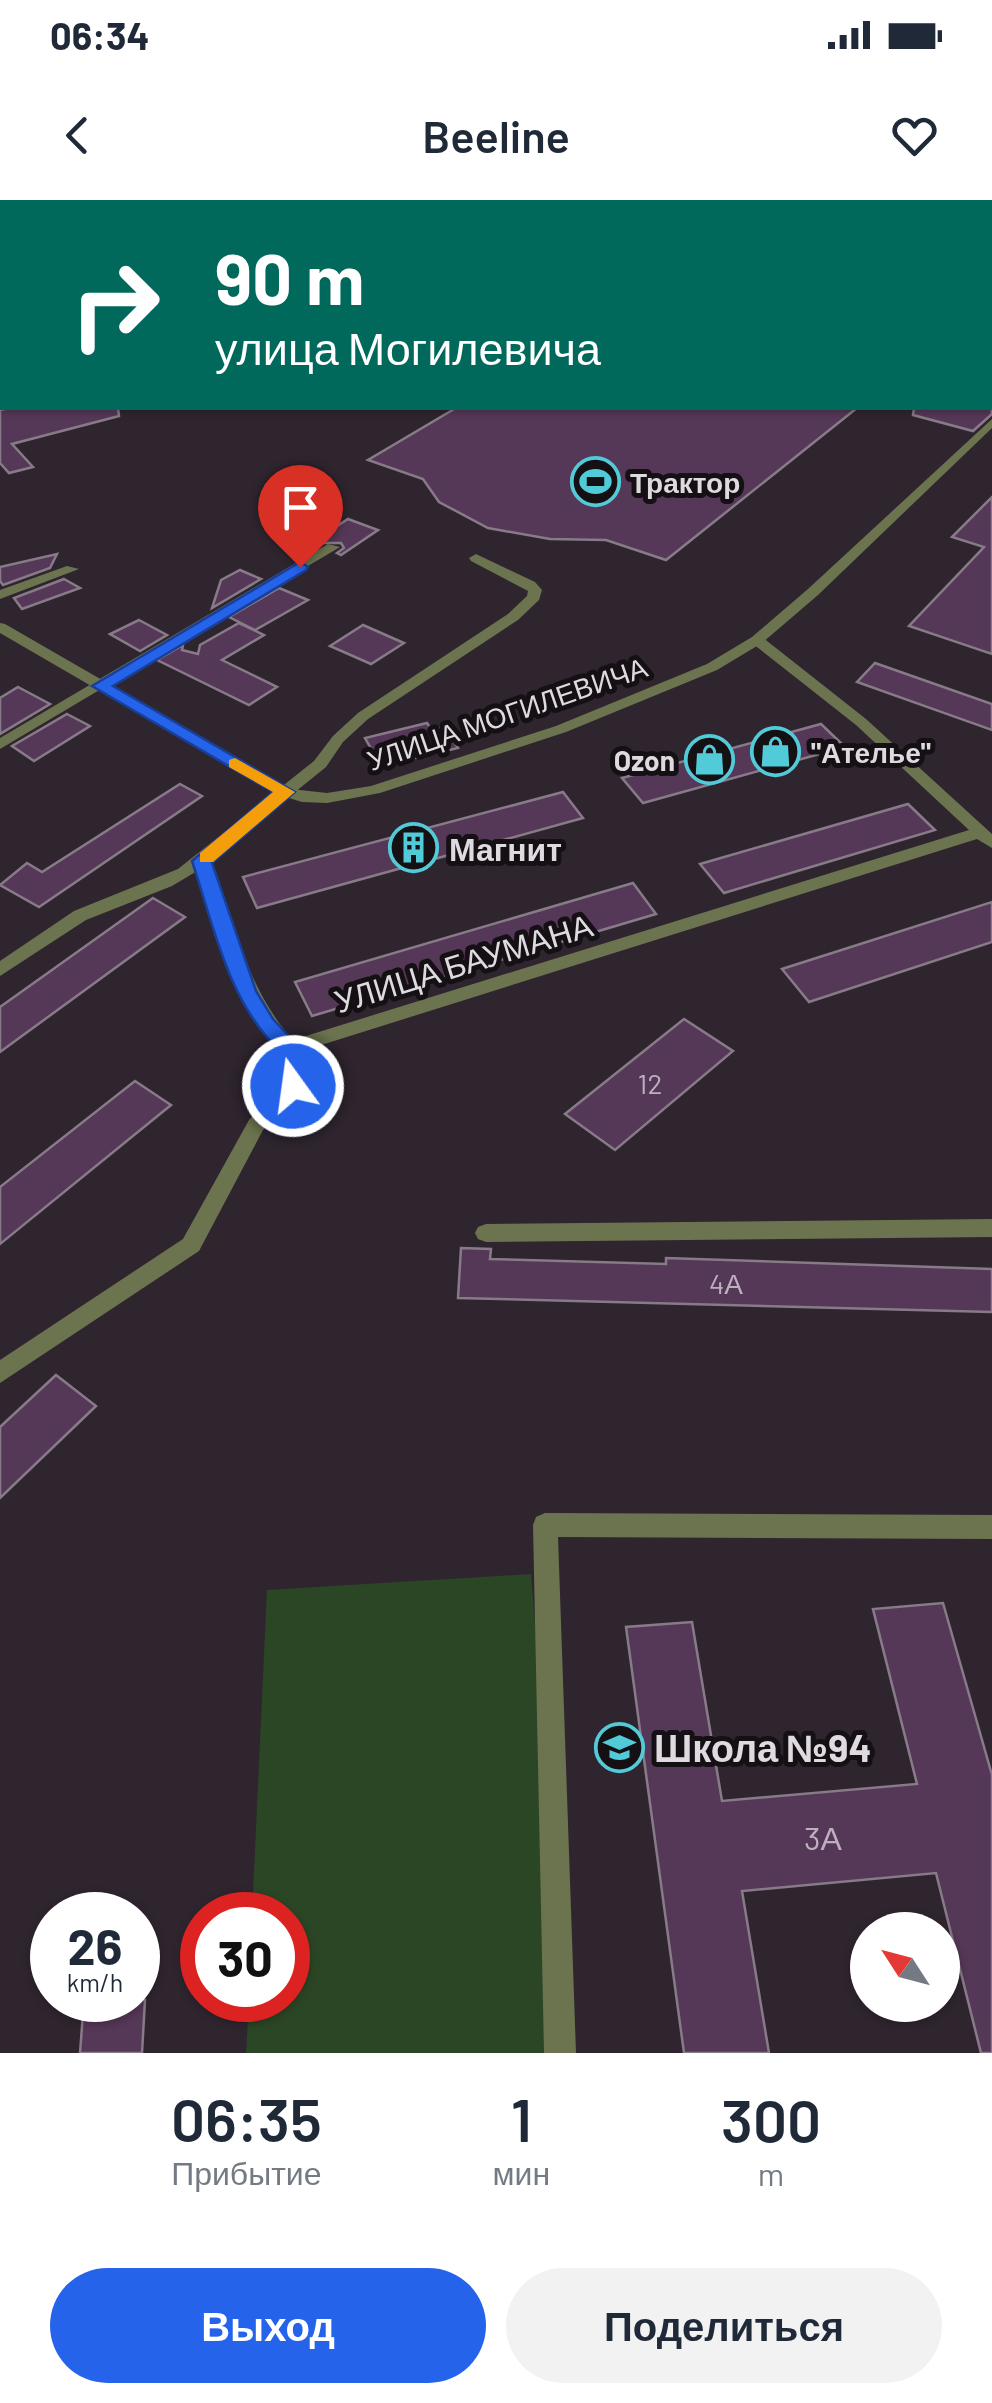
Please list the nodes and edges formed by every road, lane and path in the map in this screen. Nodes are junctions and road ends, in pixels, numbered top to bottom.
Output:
1 (992, 422) edge
2 (334, 547) dead end
3 (476, 558) dead end
4 (72, 569) dead end
5 (0, 595) edge
6 (0, 628) edge
7 (757, 640) junction
8 (101, 686) junction
9 (0, 744) edge
10 (286, 792) junction
11 (985, 838) edge
12 (202, 861) junction
13 (0, 970) edge
14 (289, 1048) junction
15 (992, 1228) edge
16 (486, 1233) dead end
17 (0, 1373) edge
18 (992, 1528) edge
19 (560, 2053) edge

1 - 7 street, УЛИЦА МОГИЛЕВИЧА
2 - 8 street
3 - 10 street
4 - 5 street
6 - 8 street
7 - 10 street, УЛИЦА МОГИЛЕВИЧА
7 - 11 street
8 - 9 street
8 - 10 street
10 - 12 street
11 - 14 street, УЛИЦА БАУМАНА
12 - 13 street
12 - 14 street
14 - 17 street
15 - 16 street
18 - 19 street

